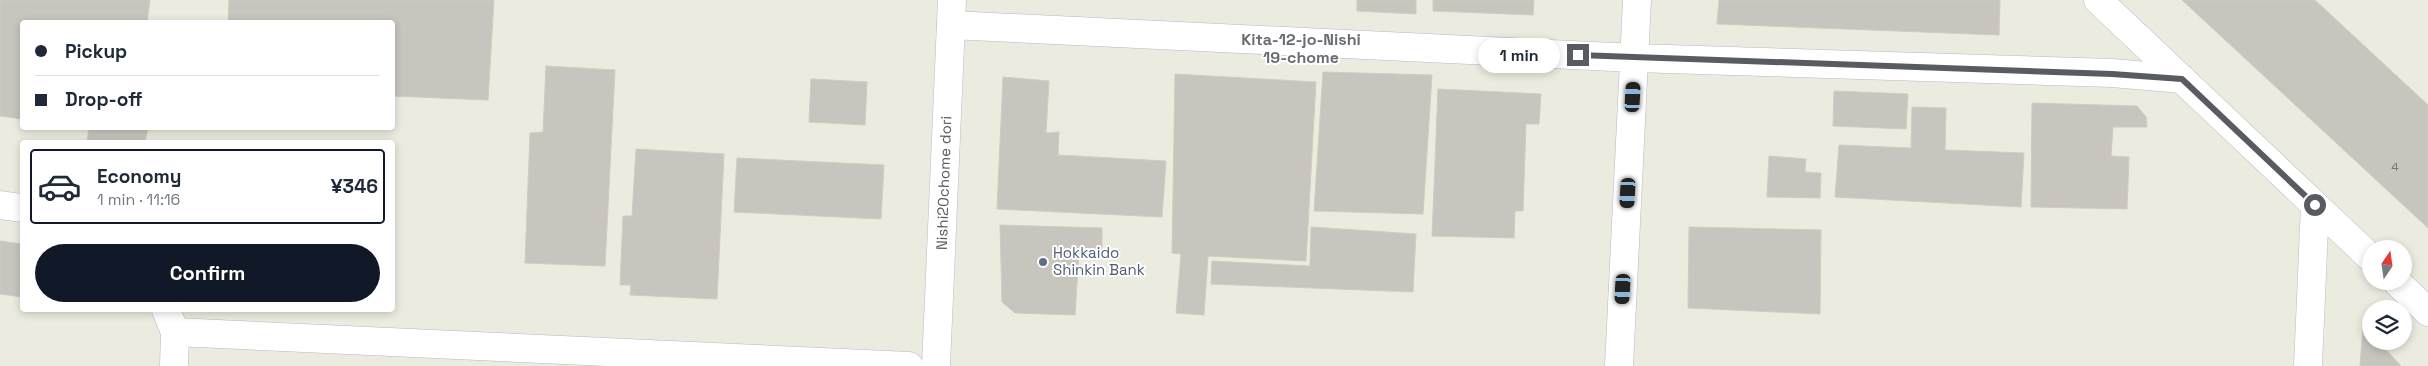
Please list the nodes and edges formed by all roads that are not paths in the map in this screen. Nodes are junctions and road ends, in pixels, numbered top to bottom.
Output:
1 (1637, 0) edge
2 (2098, 0) edge
3 (951, 12) edge
4 (1635, 58) junction
5 (2182, 79) junction
6 (0, 205) edge
7 (2315, 205) junction
8 (20, 208) edge
9 (2362, 249) edge
10 (2405, 290) edge
11 (2428, 312) edge
12 (170, 321) edge
13 (174, 366) edge
14 (909, 366) edge
15 (936, 366) edge
16 (1619, 366) edge
17 (2308, 366) edge

1 - 4 street
2 - 5 street
3 - 4 street
3 - 15 street, Nishi20chome dori
4 - 5 street
4 - 16 street
5 - 7 street
6 - 8 street
7 - 9 street
7 - 17 street
10 - 11 street
12 - 13 street
12 - 14 street

